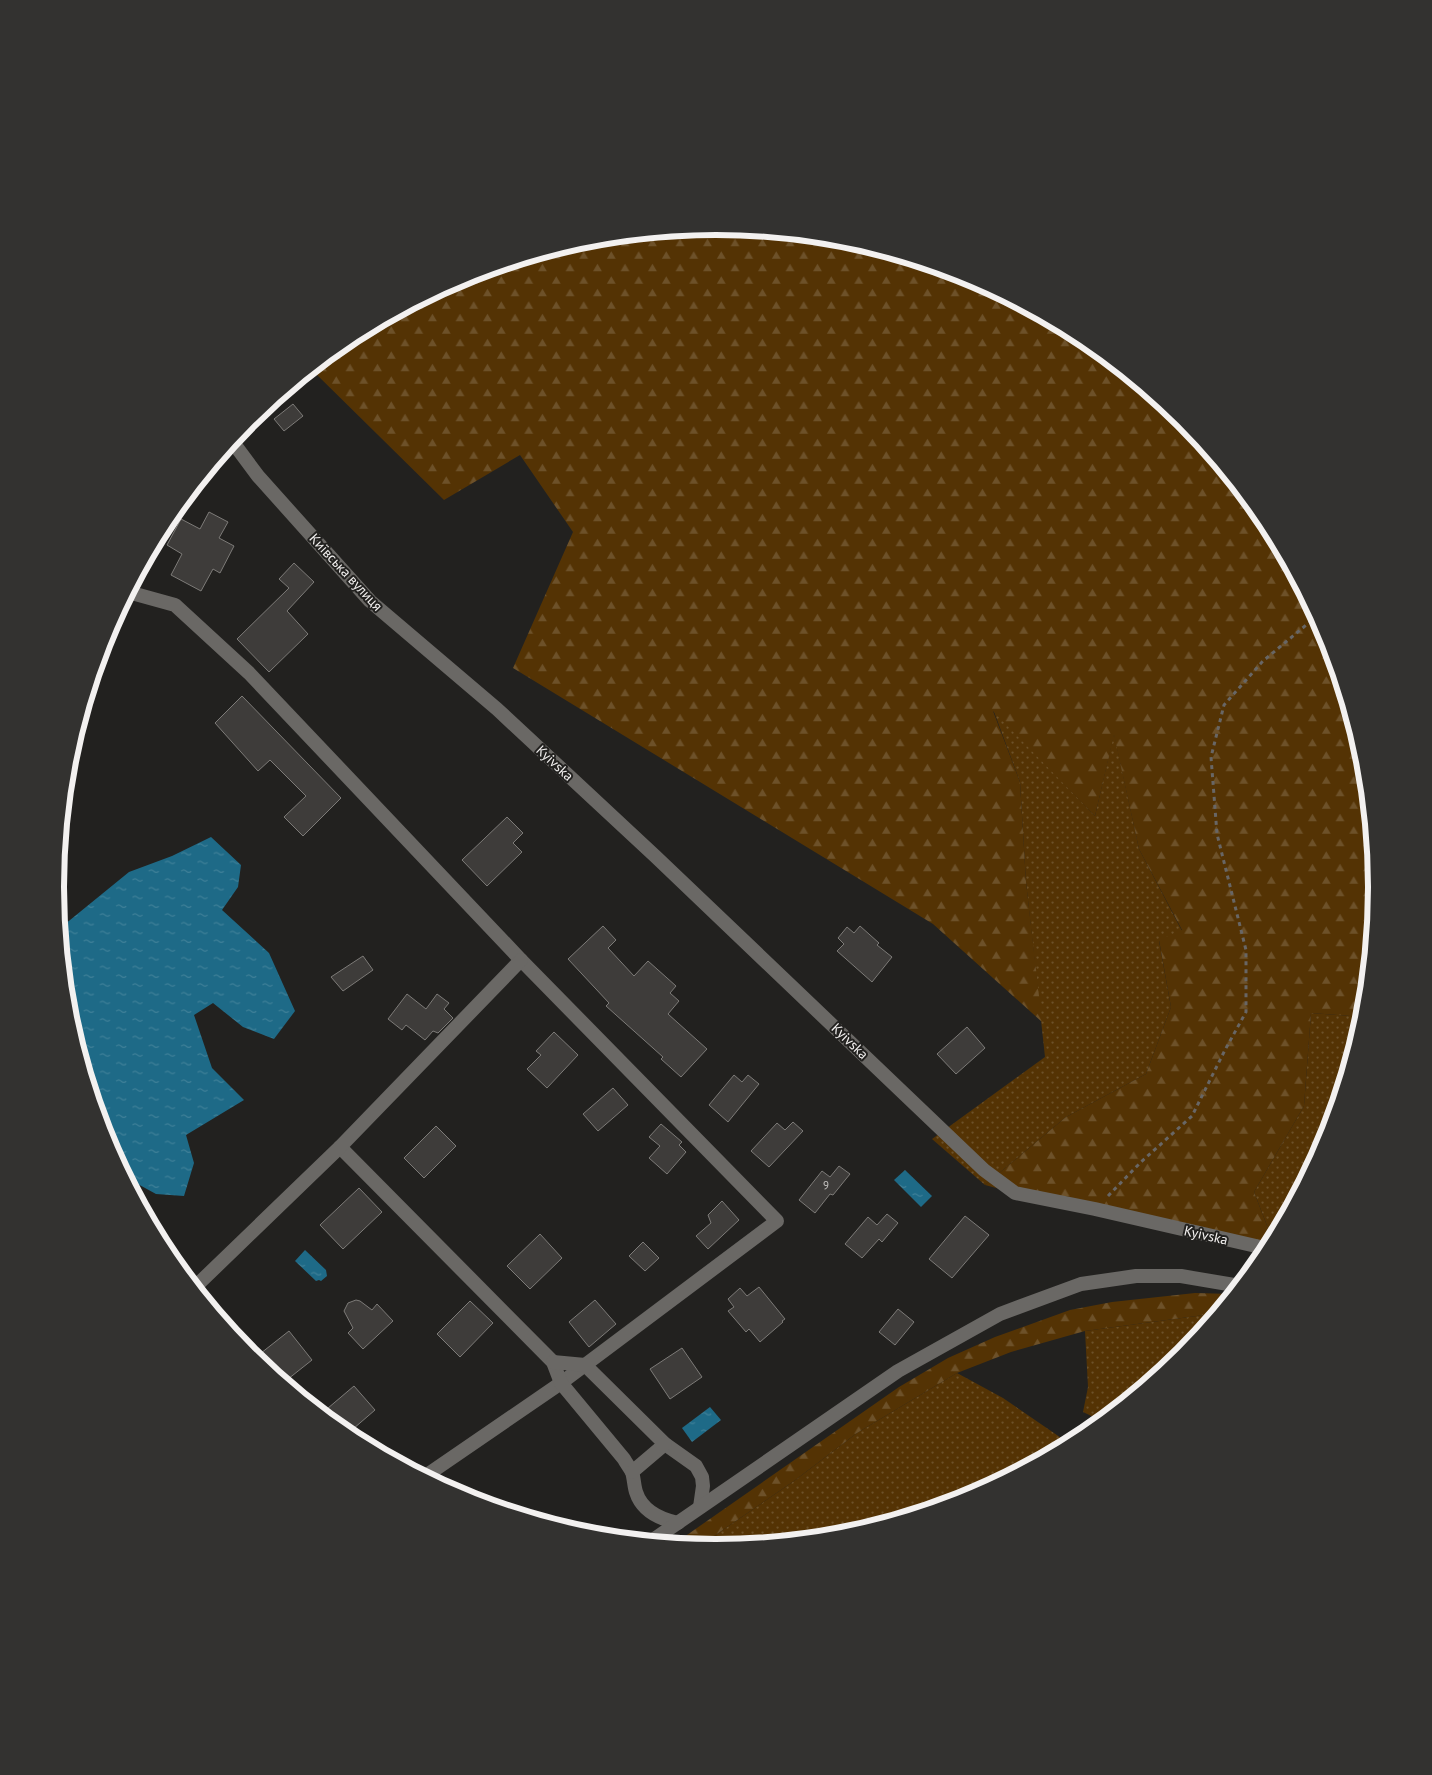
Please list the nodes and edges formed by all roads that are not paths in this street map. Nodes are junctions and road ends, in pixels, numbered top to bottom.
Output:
1 (236, 446) edge
2 (134, 594) edge
3 (520, 960) junction
4 (340, 1146) junction
5 (1260, 1247) edge
6 (198, 1284) edge
7 (1233, 1285) edge
8 (553, 1362) junction
9 (586, 1365) junction
10 (561, 1383) junction
11 (665, 1444) junction
12 (632, 1472) junction
13 (431, 1473) edge
14 (700, 1507) junction
15 (678, 1523) junction
16 (658, 1537) edge

1 - 5 street, Kyivska
2 - 3 street
3 - 4 street
3 - 9 street
4 - 6 street
4 - 8 street
7 - 14 street
8 - 9 street
8 - 10 street
9 - 10 street
9 - 11 street
10 - 12 street
10 - 13 street
11 - 12 street
11 - 14 street
12 - 15 street
14 - 15 street
15 - 16 street

